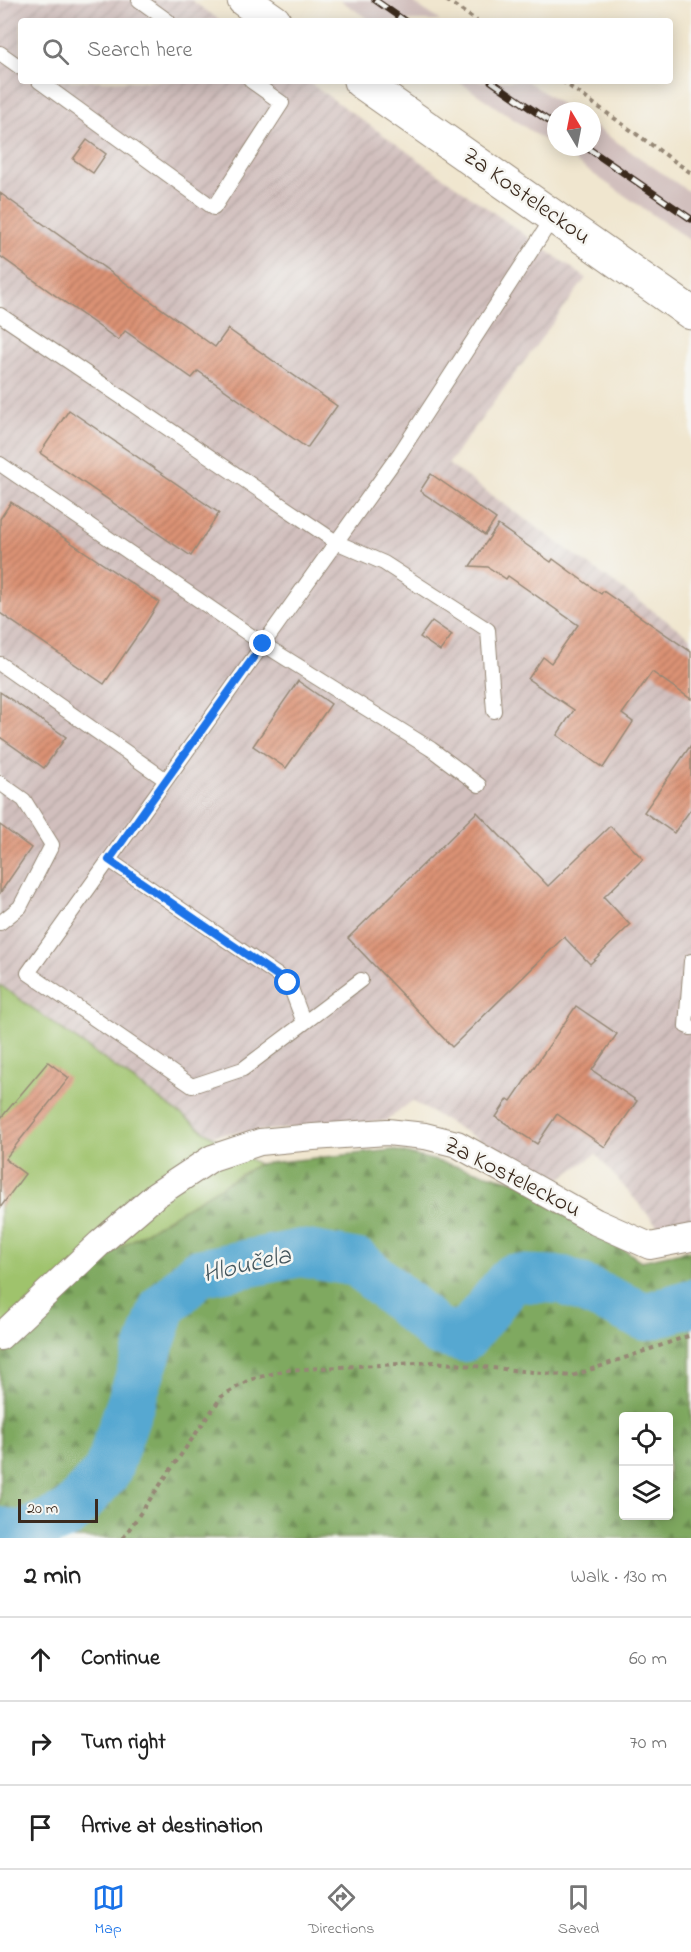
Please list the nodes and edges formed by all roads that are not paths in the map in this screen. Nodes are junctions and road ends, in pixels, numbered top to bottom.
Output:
1 (139, 0) edge
2 (243, 0) edge
3 (164, 18) edge
4 (270, 18) edge
5 (0, 52) edge
6 (18, 66) edge
7 (43, 84) edge
8 (255, 84) edge
9 (364, 84) edge
10 (554, 216) junction
11 (691, 314) edge
12 (0, 315) edge
13 (0, 464) edge
14 (336, 542) junction
15 (263, 644) junction
16 (0, 664) edge
17 (494, 711) dead end
18 (166, 780) junction
19 (0, 783) edge
20 (479, 785) dead end
21 (109, 860) junction
22 (0, 923) edge
23 (691, 961) edge
24 (361, 980) dead end
25 (304, 1023) junction
26 (691, 1028) edge
27 (691, 1238) edge
28 (0, 1337) edge

1 - 3 lane
2 - 4 street
5 - 6 lane
7 - 8 lane
9 - 10 street, Za Kosteleckou
10 - 11 street, Za Kosteleckou
10 - 14 lane
12 - 14 lane
13 - 15 lane
14 - 15 lane
14 - 17 lane
15 - 18 lane
15 - 20 lane
16 - 18 lane
18 - 21 lane
19 - 22 lane
21 - 25 lane
21 - 25 lane
23 - 26 lane
24 - 25 lane
27 - 28 street, Za Kosteleckou

